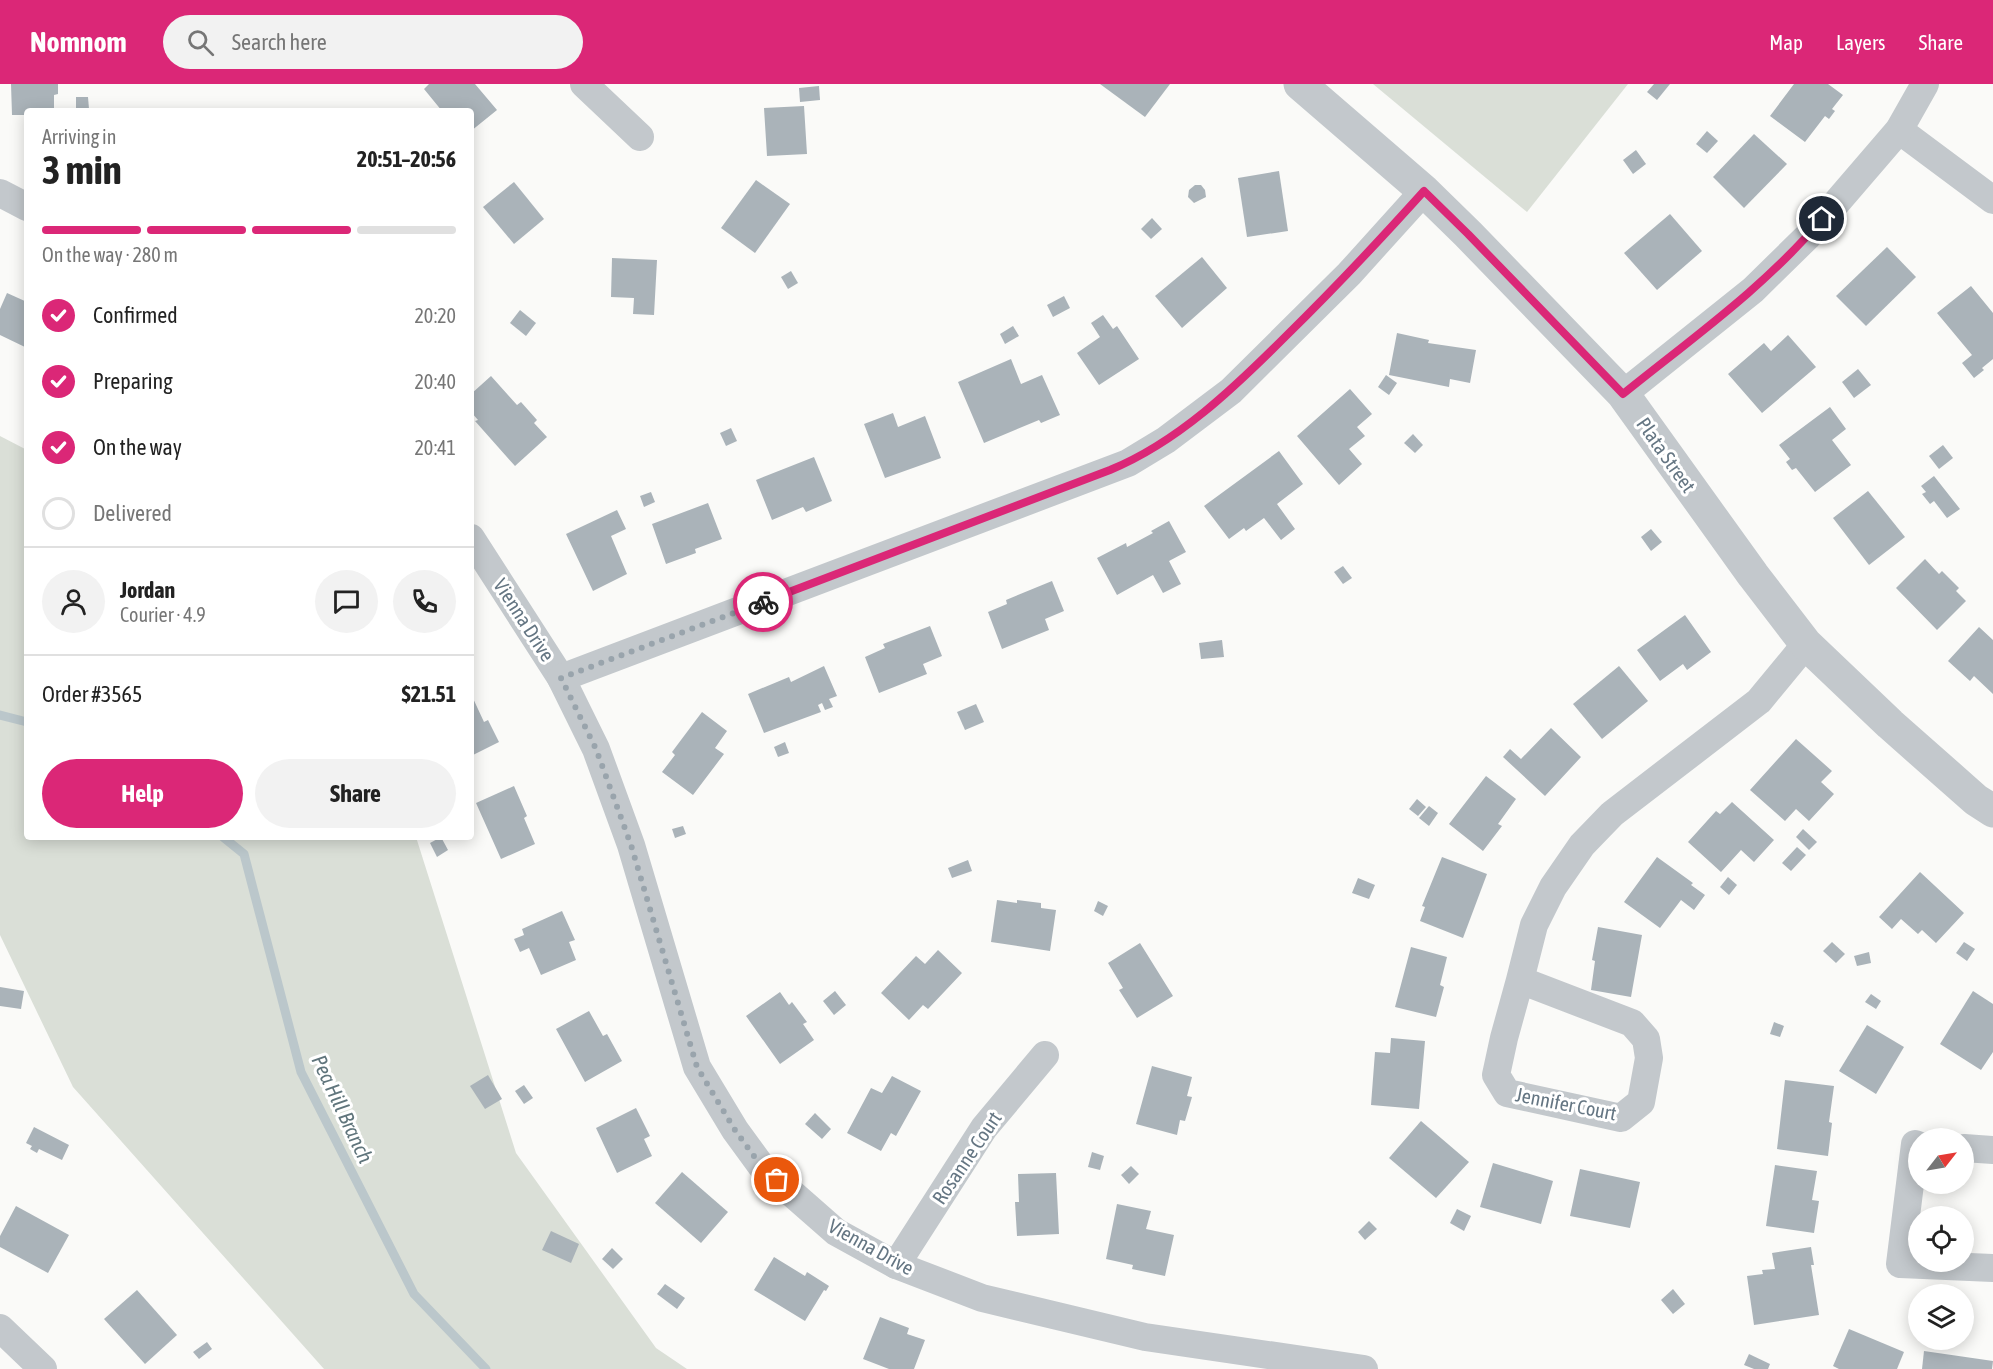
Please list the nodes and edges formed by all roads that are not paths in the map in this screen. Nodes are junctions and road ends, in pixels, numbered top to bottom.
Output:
1 (584, 84) edge
2 (1300, 84) edge
3 (1925, 84) edge
4 (1899, 130) junction
5 (640, 137) dead end
6 (1424, 191) junction
7 (0, 193) edge
8 (1993, 200) edge
9 (24, 205) edge
10 (1623, 394) junction
11 (474, 543) edge
12 (1806, 644) junction
13 (561, 678) junction
14 (1993, 811) edge
15 (1520, 980) junction
16 (1045, 1055) dead end
17 (1974, 1149) edge
18 (1993, 1150) edge
19 (1909, 1194) edge
20 (896, 1265) junction
21 (1993, 1268) edge
22 (0, 1328) edge
23 (43, 1369) edge
24 (1364, 1369) edge

1 - 5 street
2 - 6 street, Plata Street
3 - 4 street
4 - 8 street
4 - 10 street
6 - 10 street, Plata Street
6 - 13 street
7 - 9 street
10 - 12 street, Plata Street
11 - 13 street, Vienna Drive
12 - 14 street, Plata Street
12 - 15 street, Jennifer Court
13 - 20 street, Vienna Drive
15 - 15 street, Jennifer Court
16 - 20 street, Rosanne Court
17 - 18 street
19 - 21 street
20 - 24 street, Vienna Drive
22 - 23 street

